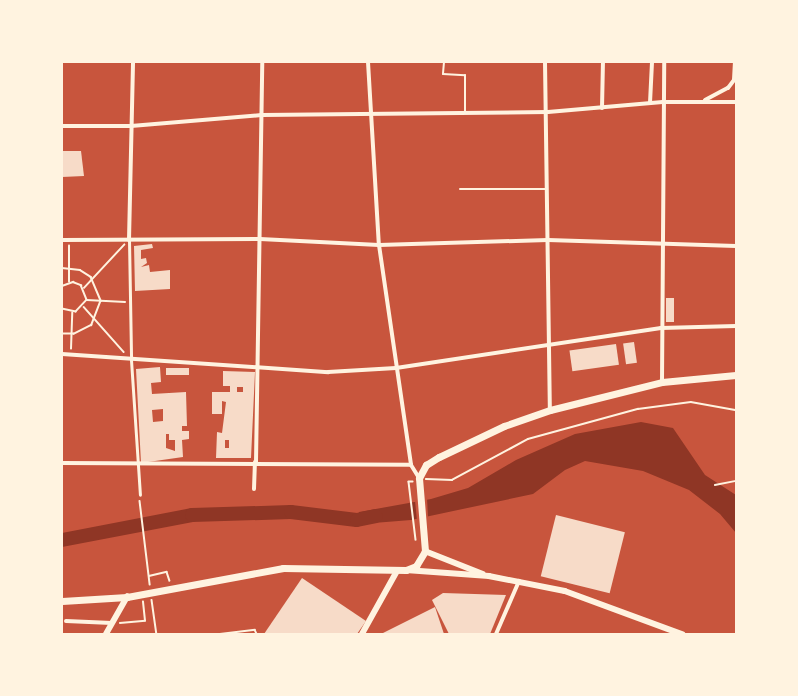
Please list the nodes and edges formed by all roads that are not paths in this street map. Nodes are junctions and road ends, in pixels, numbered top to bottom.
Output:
1 (133, 62) edge
2 (262, 62) edge
3 (368, 62) edge
4 (444, 62) edge
5 (545, 62) edge
6 (603, 62) edge
7 (652, 62) edge
8 (664, 62) edge
9 (735, 62) edge
10 (705, 100) junction
11 (663, 102) junction
12 (736, 102) edge
13 (650, 103) junction
14 (602, 108) junction
15 (548, 112) junction
16 (465, 113) junction
17 (373, 114) junction
18 (262, 115) junction
19 (62, 126) edge
20 (131, 126) junction
21 (460, 189) dead end
22 (548, 189) junction
23 (260, 239) junction
24 (62, 240) edge
25 (129, 240) junction
26 (548, 240) junction
27 (663, 244) junction
28 (379, 245) junction
29 (736, 246) edge
30 (736, 326) edge
31 (661, 328) junction
32 (549, 344) junction
33 (62, 354) edge
34 (131, 360) junction
35 (258, 368) junction
36 (396, 368) junction
37 (736, 375) edge
38 (662, 382) junction
39 (550, 410) junction
40 (256, 462) junction
41 (62, 463) edge
42 (412, 465) junction
43 (140, 466) junction
44 (419, 479) junction
45 (254, 488) dead end
46 (140, 495) road end
47 (425, 552) junction
48 (406, 570) junction
49 (397, 571) junction
50 (489, 576) junction
51 (519, 581) junction
52 (127, 597) junction
53 (62, 601) edge
54 (66, 621) dead end
55 (112, 623) junction
56 (106, 634) edge
57 (362, 634) edge
58 (496, 634) edge
59 (682, 634) edge

1 - 20 street
2 - 18 street
3 - 17 street
4 - 16 lane
5 - 15 street
6 - 14 street
7 - 13 street
8 - 11 street
9 - 10 street
10 - 11 street
10 - 12 street
11 - 13 street
11 - 27 street
13 - 14 street
14 - 15 street
15 - 16 street
15 - 22 street
16 - 17 street
17 - 18 street
17 - 28 street
18 - 20 street
18 - 23 street
19 - 20 street
20 - 25 street
21 - 22 lane
22 - 26 street
23 - 25 street
23 - 28 street
23 - 35 street
24 - 25 street
25 - 34 street
26 - 27 street
26 - 28 street
26 - 32 street
27 - 29 street
27 - 31 street
28 - 36 street
30 - 31 street
31 - 32 street
31 - 38 street
32 - 36 street
32 - 39 street
33 - 34 street
34 - 35 street
34 - 43 street
35 - 36 street
35 - 40 street
36 - 42 street
37 - 38 highway
38 - 39 highway
39 - 44 highway
40 - 42 street
40 - 43 street
40 - 45 street
41 - 43 street
42 - 44 street
43 - 46 street
44 - 47 highway
47 - 48 highway
47 - 50 street
48 - 49 highway
48 - 50 street
49 - 52 highway
49 - 57 street
50 - 51 street
51 - 58 street
51 - 59 street
52 - 53 highway
52 - 55 street
54 - 55 street
55 - 56 street

